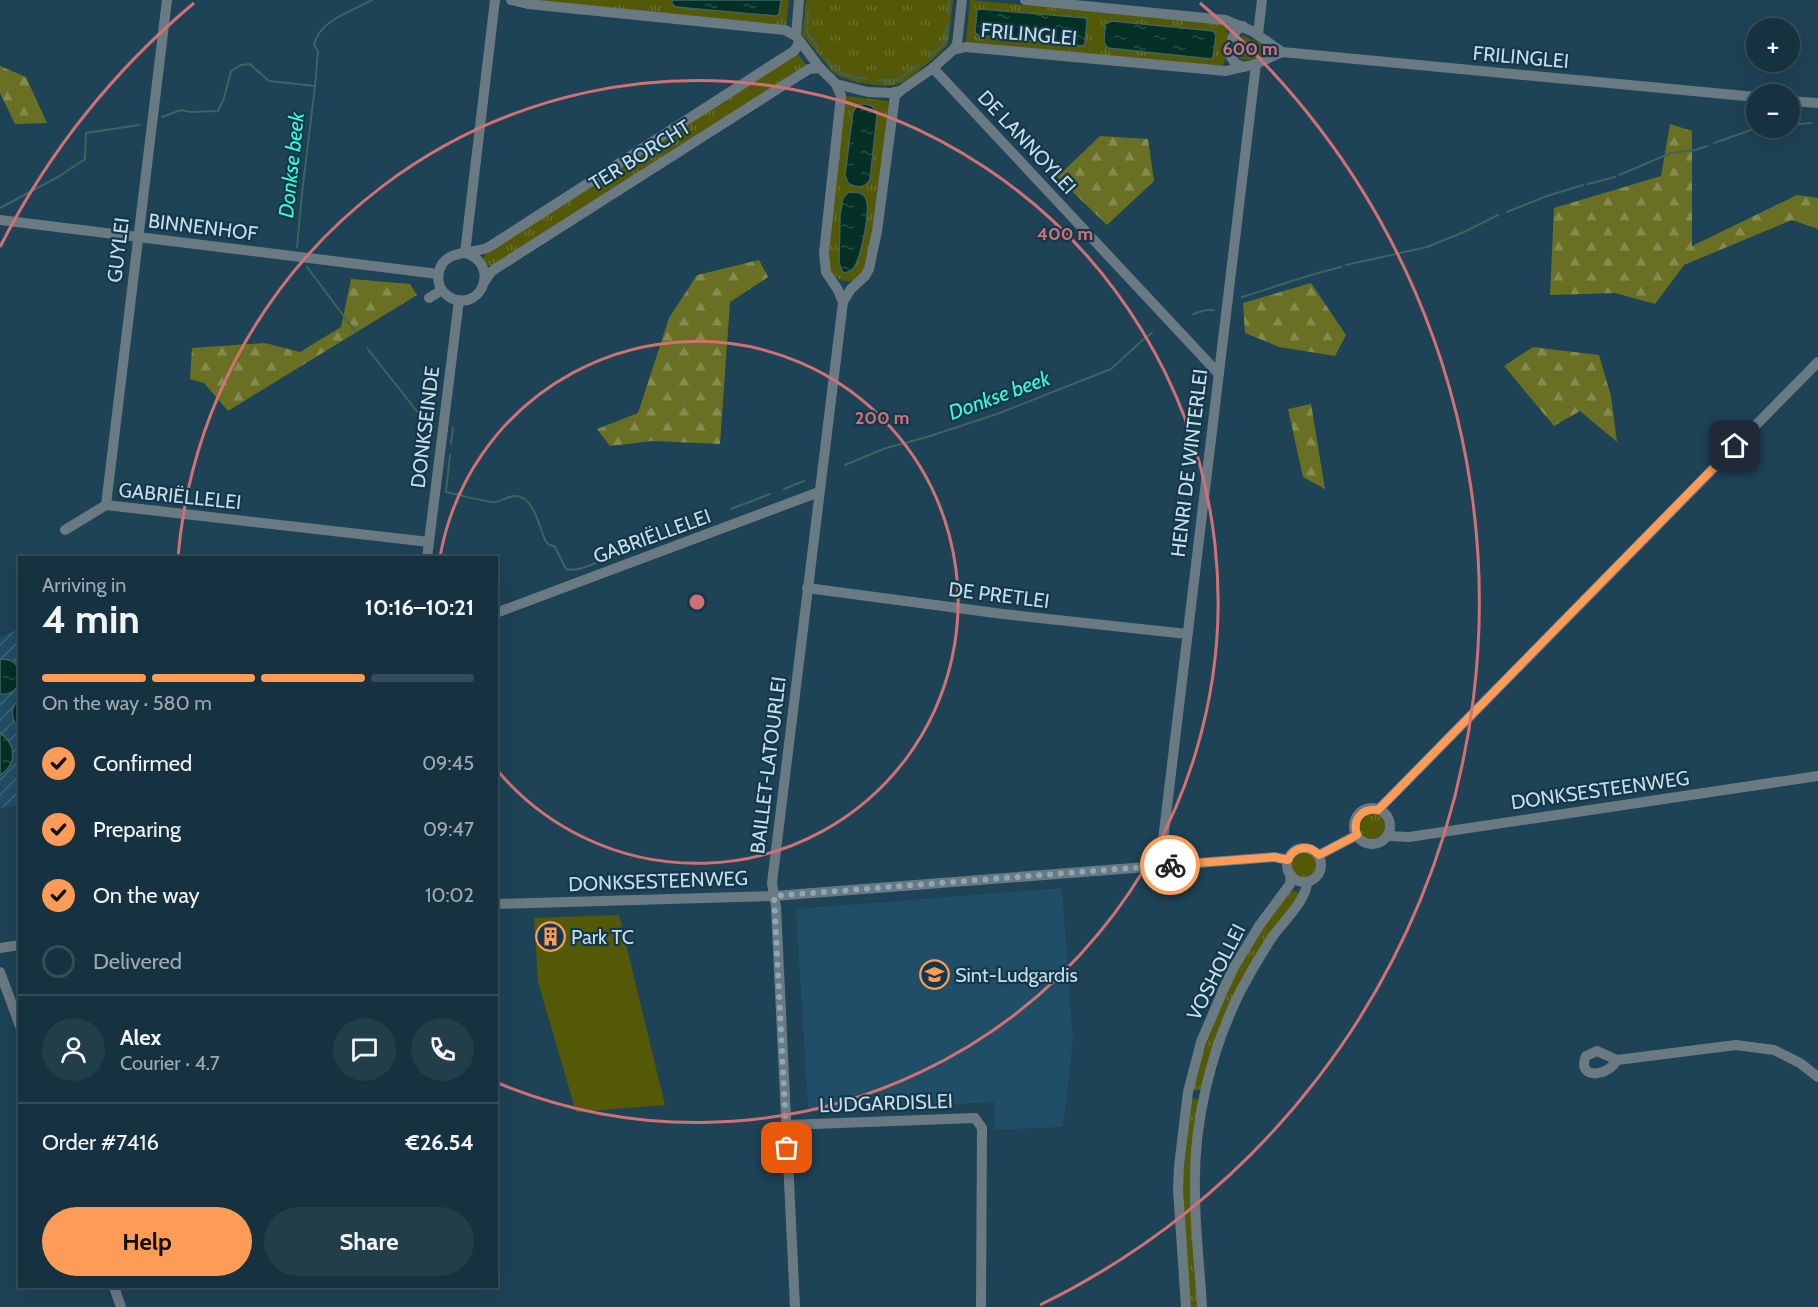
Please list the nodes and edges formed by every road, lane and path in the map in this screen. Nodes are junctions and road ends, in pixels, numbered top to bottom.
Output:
1 (167, 0) edge
2 (495, 0) edge
3 (511, 0) edge
4 (799, 0) edge
5 (962, 0) edge
6 (1025, 0) edge
7 (1263, 0) edge
8 (1243, 26) junction
9 (1258, 34) junction
10 (798, 38) junction
11 (953, 50) junction
12 (1282, 52) junction
13 (1257, 64) junction
14 (1244, 67) junction
15 (820, 68) junction
16 (933, 68) junction
17 (836, 84) junction
18 (900, 91) junction
19 (1746, 96) edge
20 (1800, 102) edge
21 (1818, 103) edge
22 (0, 220) edge
23 (138, 238) junction
24 (465, 253) junction
25 (438, 274) junction
26 (484, 281) junction
27 (442, 290) junction
28 (429, 298) dead end
29 (459, 300) junction
30 (843, 302) junction
31 (1818, 362) edge
32 (1218, 373) junction
33 (819, 492) junction
34 (106, 505) junction
35 (65, 530) dead end
36 (429, 542) junction
37 (428, 556) edge
38 (807, 588) junction
39 (498, 612) edge
40 (1187, 634) junction
41 (1818, 776) edge
42 (1378, 810) junction
43 (1357, 835) junction
44 (1388, 836) junction
45 (1319, 855) junction
46 (1288, 860) junction
47 (1160, 865) junction
48 (1291, 876) junction
49 (1307, 883) junction
50 (774, 896) junction
51 (498, 904) edge
52 (18, 945) edge
53 (0, 948) edge
54 (0, 972) edge
55 (18, 1021) edge
56 (1617, 1060) dead end
57 (1818, 1077) edge
58 (1188, 1092) junction
59 (1204, 1096) junction
60 (786, 1125) junction
61 (114, 1288) edge
62 (121, 1307) edge
63 (795, 1307) edge
64 (981, 1307) edge
65 (1186, 1307) edge
66 (1202, 1307) edge

1 - 23 street, GUYLEI
2 - 24 street
3 - 10 street
4 - 10 street
5 - 11 street, FRILINGLEI
6 - 8 street, FRILINGLEI
7 - 9 street
8 - 9 street, FRILINGLEI
8 - 14 street
9 - 12 street, FRILINGLEI
10 - 15 street
10 - 24 street, TER BORCHT
11 - 14 street, FRILINGLEI
11 - 16 street, FRILINGLEI
12 - 13 street, FRILINGLEI
12 - 19 street, FRILINGLEI
13 - 14 street, FRILINGLEI
13 - 32 street, HENRI DE WINTERLEI
15 - 17 street
15 - 26 street, TER BORCHT
16 - 18 street, FRILINGLEI
16 - 32 street, DE LANNOYLEI
17 - 18 street
17 - 30 street
18 - 30 street
20 - 21 street
22 - 23 street, BINNENHOF
23 - 25 street, BINNENHOF
23 - 34 street, GUYLEI
24 - 25 street
24 - 26 street
25 - 27 street
26 - 29 street
27 - 28 street
27 - 29 street
29 - 36 street, DONKSEINDE
30 - 33 street, BAILLET-LATOURLEI
31 - 42 street
32 - 40 street, HENRI DE WINTERLEI
33 - 38 street, BAILLET-LATOURLEI
33 - 39 street, GABRIËLLELEI
34 - 35 street
34 - 36 street, GABRIËLLELEI
36 - 37 street, DONKSEINDE
38 - 40 street, DE PRETLEI
38 - 50 street, BAILLET-LATOURLEI
40 - 47 street, HENRI DE WINTERLEI
41 - 44 street, DONKSESTEENWEG
42 - 43 street
42 - 44 street
43 - 44 street, DONKSESTEENWEG
43 - 45 street
45 - 46 street, DONKSESTEENWEG
45 - 49 street
46 - 47 street, DONKSESTEENWEG
46 - 48 street
47 - 50 street, DONKSESTEENWEG
48 - 49 street
48 - 58 street, VOSHOLLEI
49 - 59 street, VOSHOLLEI
50 - 51 street, DONKSESTEENWEG
50 - 60 street, BAILLET-LATOURLEI
52 - 53 street
54 - 55 street
56 - 57 street
58 - 59 street
58 - 65 street, VOSHOLLEI
59 - 66 street, VOSHOLLEI
60 - 63 street, BAILLET-LATOURLEI
60 - 64 street, LUDGARDISLEI
61 - 62 street

